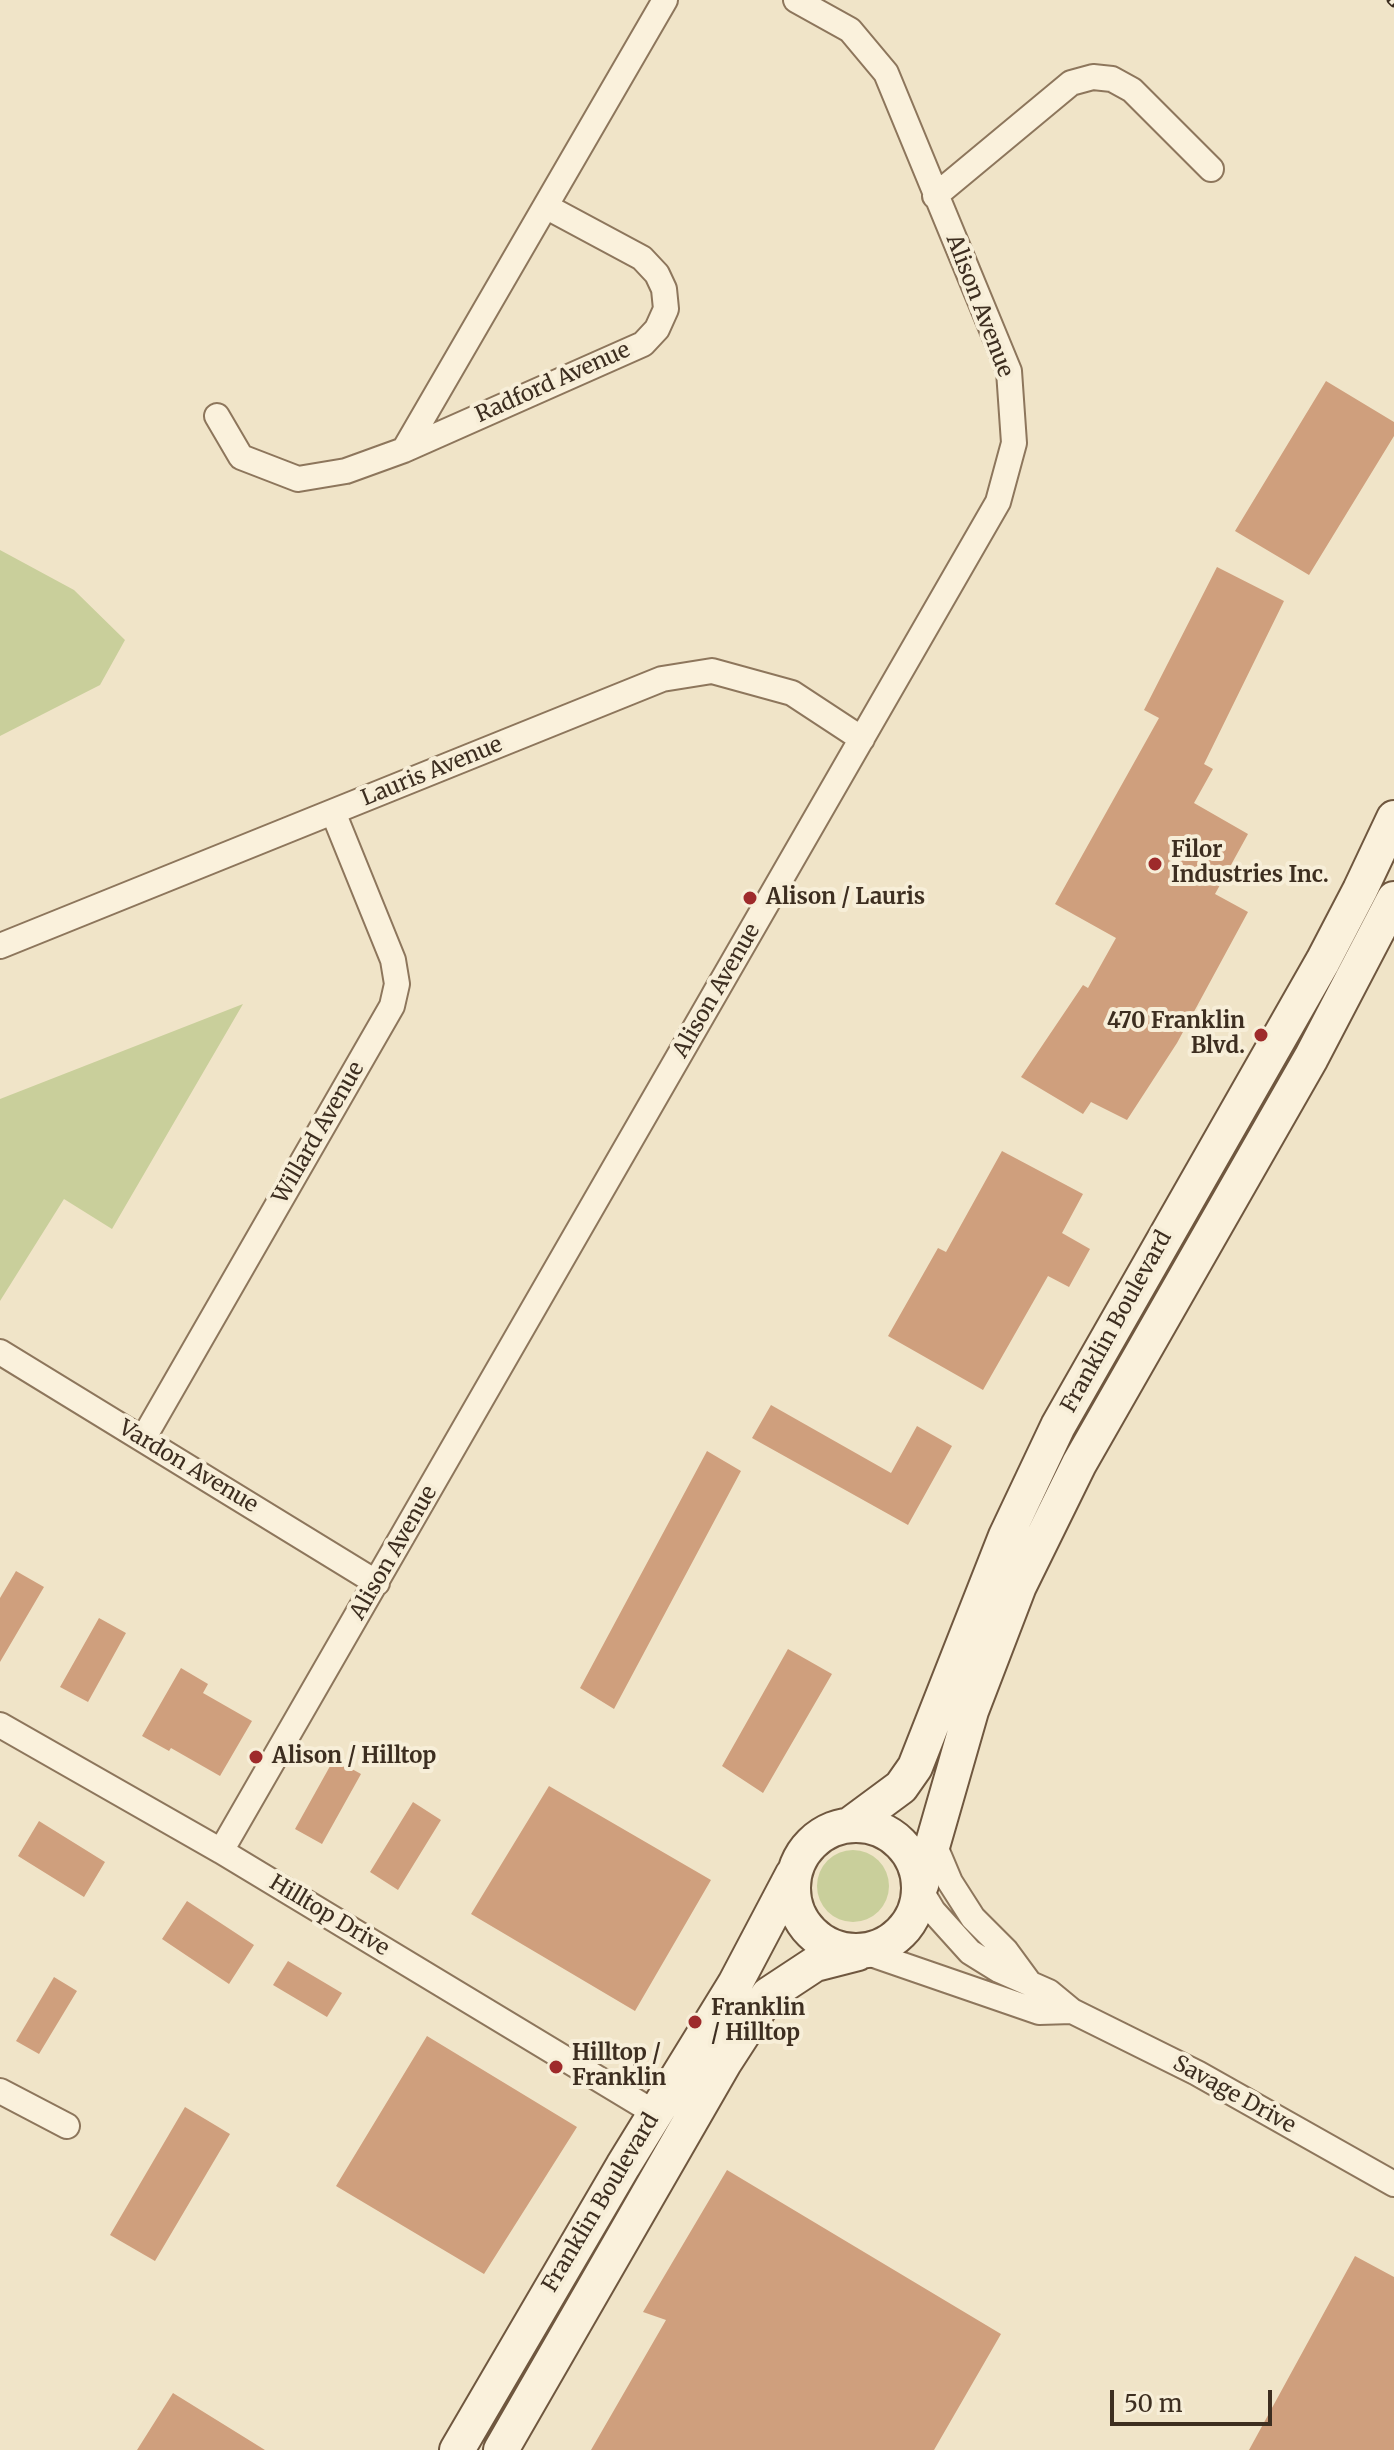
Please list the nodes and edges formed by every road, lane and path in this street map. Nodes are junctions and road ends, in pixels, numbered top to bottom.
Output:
1 (665, 0) edge
2 (796, 0) edge
3 (1211, 169) dead end
4 (935, 196) junction
5 (547, 207) junction
6 (217, 416) dead end
7 (404, 450) junction
8 (862, 739) junction
9 (333, 812) junction
10 (1394, 818) edge
11 (1394, 899) edge
12 (0, 946) edge
13 (0, 1352) edge
14 (143, 1439) junction
15 (377, 1583) junction
16 (0, 1725) edge
17 (851, 1824) junction
18 (934, 1844) junction
19 (221, 1851) junction
20 (793, 1874) junction
21 (921, 1888) junction
22 (861, 1952) junction
23 (1029, 1983) junction
24 (1072, 2011) junction
25 (0, 2091) edge
26 (655, 2113) junction
27 (67, 2126) dead end
28 (1394, 2184) edge
29 (457, 2450) edge
30 (501, 2450) edge

1 - 5 street
2 - 4 street, Alison Avenue
3 - 4 street
4 - 8 street, Alison Avenue
5 - 7 street
5 - 7 street, Radford Avenue
6 - 7 street, Radford Avenue
8 - 9 street, Lauris Avenue
8 - 15 street, Alison Avenue
9 - 12 street, Lauris Avenue
9 - 14 street, Willard Avenue
10 - 17 main road, Franklin Boulevard
11 - 18 main road, Franklin Boulevard
13 - 14 street, Vardon Avenue
14 - 15 street, Vardon Avenue
15 - 19 street, Alison Avenue
16 - 19 street, Hilltop Drive
17 - 20 main road
17 - 21 main road
18 - 21 main road, Franklin Boulevard
18 - 23 street
19 - 26 street, Hilltop Drive
20 - 22 main road
20 - 26 main road, Franklin Boulevard
21 - 22 main road
21 - 23 street, Savage Drive
22 - 24 street, Savage Drive
22 - 30 main road, Franklin Boulevard
23 - 24 street, Savage Drive
24 - 28 street, Savage Drive
25 - 27 street
26 - 29 main road, Franklin Boulevard

